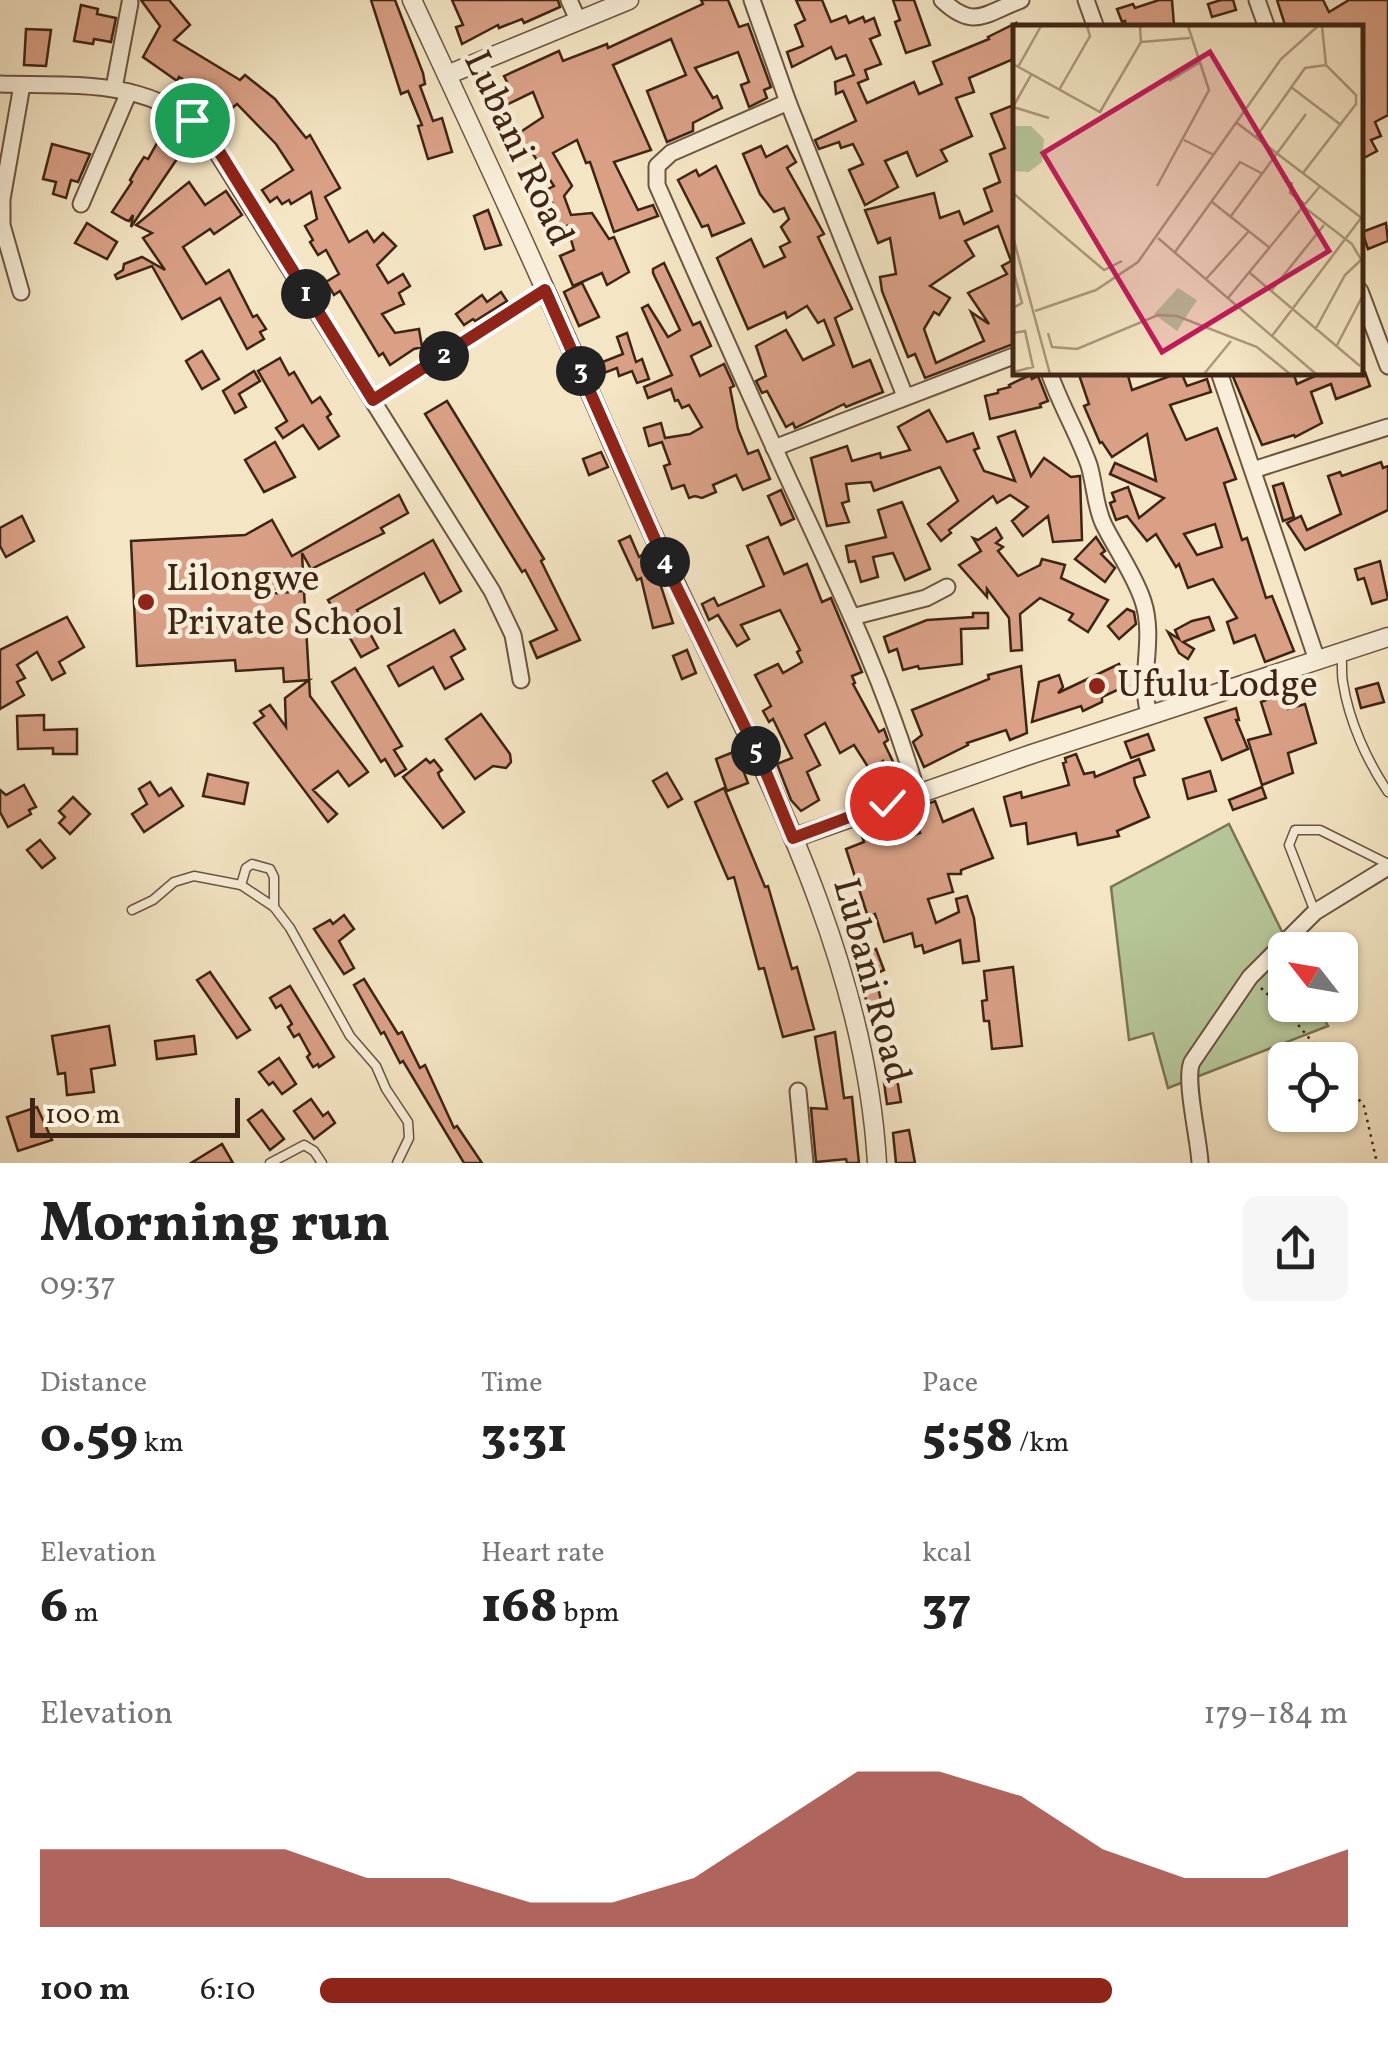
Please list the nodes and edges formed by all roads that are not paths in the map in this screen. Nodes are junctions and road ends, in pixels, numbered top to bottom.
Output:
1 (412, 0) edge
2 (569, 0) edge
3 (629, 0) edge
4 (752, 0) edge
5 (942, 0) edge
6 (1020, 0) edge
7 (1086, 0) edge
8 (1257, 0) edge
9 (130, 3) dead end
10 (578, 20) junction
11 (1095, 25) edge
12 (1266, 25) edge
13 (447, 75) junction
14 (0, 84) edge
15 (22, 85) junction
16 (122, 90) junction
17 (788, 102) junction
18 (81, 204) dead end
19 (545, 290) junction
20 (21, 292) dead end
21 (1363, 299) edge
22 (1013, 356) edge
23 (1388, 366) edge
24 (1050, 375) edge
25 (1219, 375) edge
26 (905, 396) junction
27 (373, 400) junction
28 (1388, 427) edge
29 (774, 448) junction
30 (1252, 470) junction
31 (947, 587) dead end
32 (852, 617) junction
33 (1388, 637) edge
34 (1342, 652) junction
35 (1317, 660) junction
36 (521, 680) dead end
37 (1150, 716) junction
38 (1388, 792) edge
39 (917, 793) junction
40 (793, 838) junction
41 (1388, 866) edge
42 (240, 885) junction
43 (274, 908) junction
44 (132, 910) dead end
45 (1315, 912) junction
46 (798, 1091) dead end
47 (270, 1163) edge
48 (322, 1163) edge
49 (397, 1163) edge
50 (804, 1163) edge
51 (877, 1163) edge
52 (1200, 1163) edge

1 - 13 street, Lubani Road
2 - 10 street
3 - 10 street
4 - 17 street
5 - 6 street
7 - 11 street
8 - 12 street
9 - 16 street
10 - 13 street
13 - 19 street, Lubani Road
14 - 15 street
15 - 16 street
15 - 20 street
16 - 18 street
16 - 27 street
17 - 26 street
17 - 29 street
19 - 27 street
19 - 40 street, Lubani Road
21 - 23 street
22 - 26 street
24 - 37 street
25 - 30 street
26 - 29 street
27 - 36 street
28 - 30 street
29 - 32 street
30 - 35 street
31 - 32 street
32 - 39 street
33 - 34 street
34 - 35 street
34 - 38 lane
35 - 37 street
37 - 39 street
39 - 40 street
40 - 51 street, Lubani Road
41 - 45 street
41 - 45 lane
42 - 43 lane
42 - 43 lane
42 - 44 lane
43 - 49 lane
45 - 52 street
46 - 50 street
47 - 48 lane

